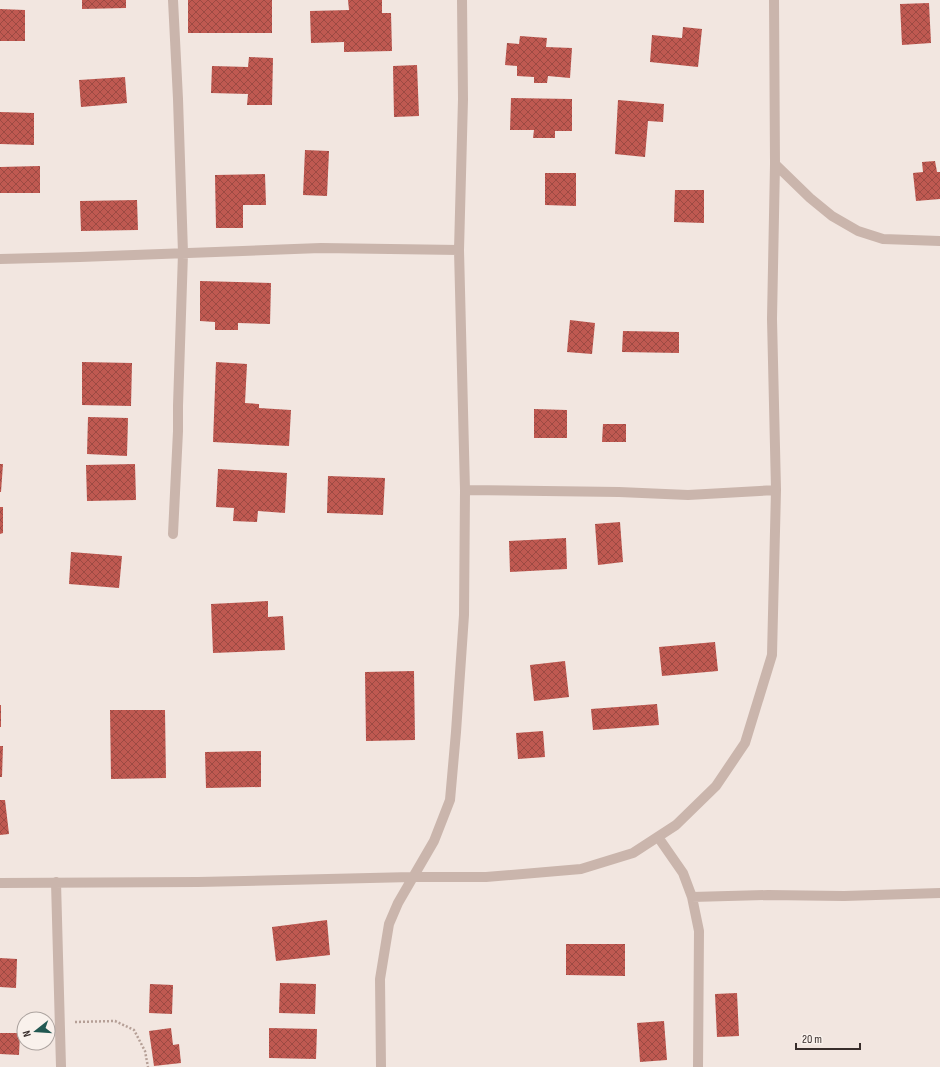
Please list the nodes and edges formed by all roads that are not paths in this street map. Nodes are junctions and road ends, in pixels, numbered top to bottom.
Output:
1 (173, 0) edge
2 (462, 0) edge
3 (774, 0) edge
4 (775, 164) junction
5 (940, 241) edge
6 (459, 250) junction
7 (183, 253) junction
8 (0, 258) edge
9 (465, 490) junction
10 (776, 490) junction
11 (173, 534) dead end
12 (658, 837) junction
13 (412, 878) junction
14 (56, 882) junction
15 (0, 883) edge
16 (940, 893) edge
17 (692, 897) junction
18 (61, 1067) edge
19 (381, 1067) edge
20 (698, 1067) edge

1 - 7 street
2 - 6 street
3 - 4 street
4 - 5 street
4 - 10 street
6 - 7 street
6 - 9 street
7 - 8 street
7 - 11 street
9 - 10 street
9 - 13 street
10 - 12 street
12 - 13 street
12 - 17 street
13 - 14 street
13 - 19 street
14 - 15 street
14 - 18 street
16 - 17 street
17 - 20 street

